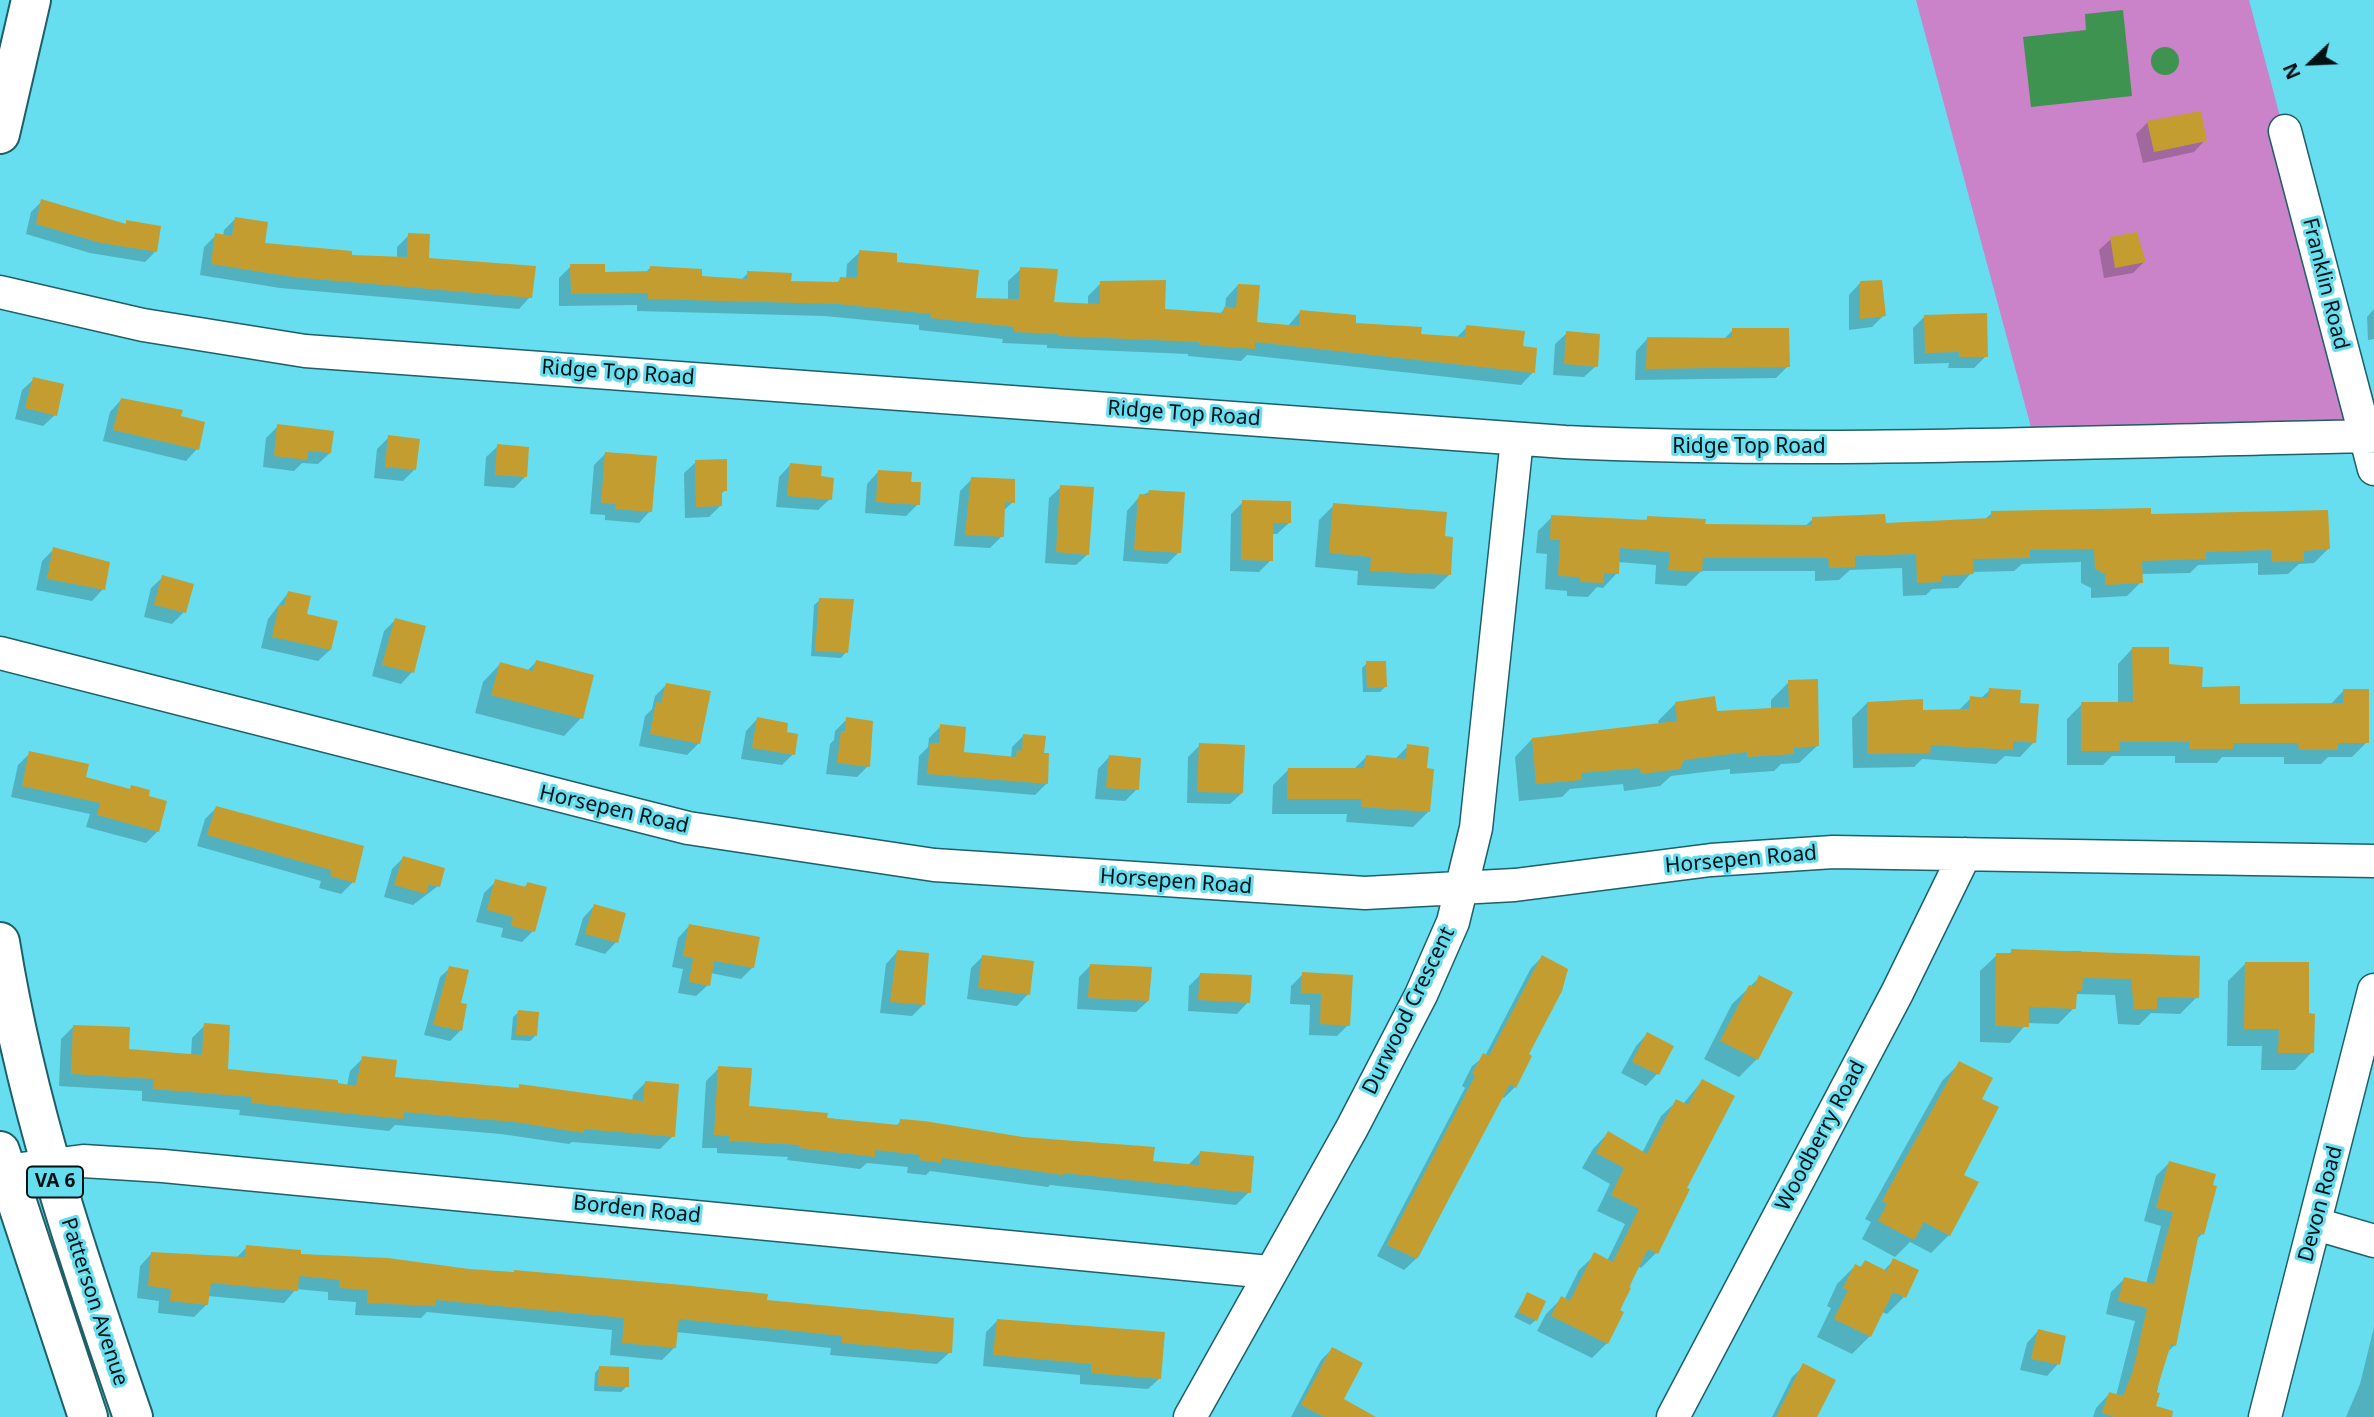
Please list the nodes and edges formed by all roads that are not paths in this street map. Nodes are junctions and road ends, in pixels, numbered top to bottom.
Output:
1 (31, 0) edge
2 (2285, 131) dead end
3 (0, 134) edge
4 (0, 292) edge
5 (2370, 436) edge
6 (1517, 439) junction
7 (2374, 469) edge
8 (0, 653) edge
9 (1965, 854) junction
10 (2374, 861) edge
11 (1462, 888) junction
12 (0, 942) edge
13 (2374, 990) edge
14 (3, 1161) edge
15 (50, 1165) junction
16 (2316, 1224) junction
17 (2374, 1241) edge
18 (1269, 1272) junction
19 (88, 1417) edge
20 (133, 1417) edge
21 (1190, 1417) edge
22 (1673, 1417) edge
23 (2265, 1417) edge

1 - 3 main road
2 - 5 street, Franklin Road
4 - 6 street, Ridge Top Road
5 - 6 street, Ridge Top Road
5 - 7 street
6 - 11 street, Durwood Crescent
8 - 11 street, Horsepen Road
9 - 10 street, Horsepen Road
9 - 11 street, Horsepen Road
9 - 22 street, Woodberry Road
11 - 18 street, Durwood Crescent
12 - 15 main road, Patterson Avenue / VA 6
13 - 16 street, Devon Road
14 - 15 street, Borden Road
14 - 19 main road, Patterson Avenue / VA 6
15 - 18 street, Borden Road
15 - 20 main road, Patterson Avenue / VA 6
16 - 17 street
16 - 23 street, Devon Road
18 - 21 street, Durwood Crescent

